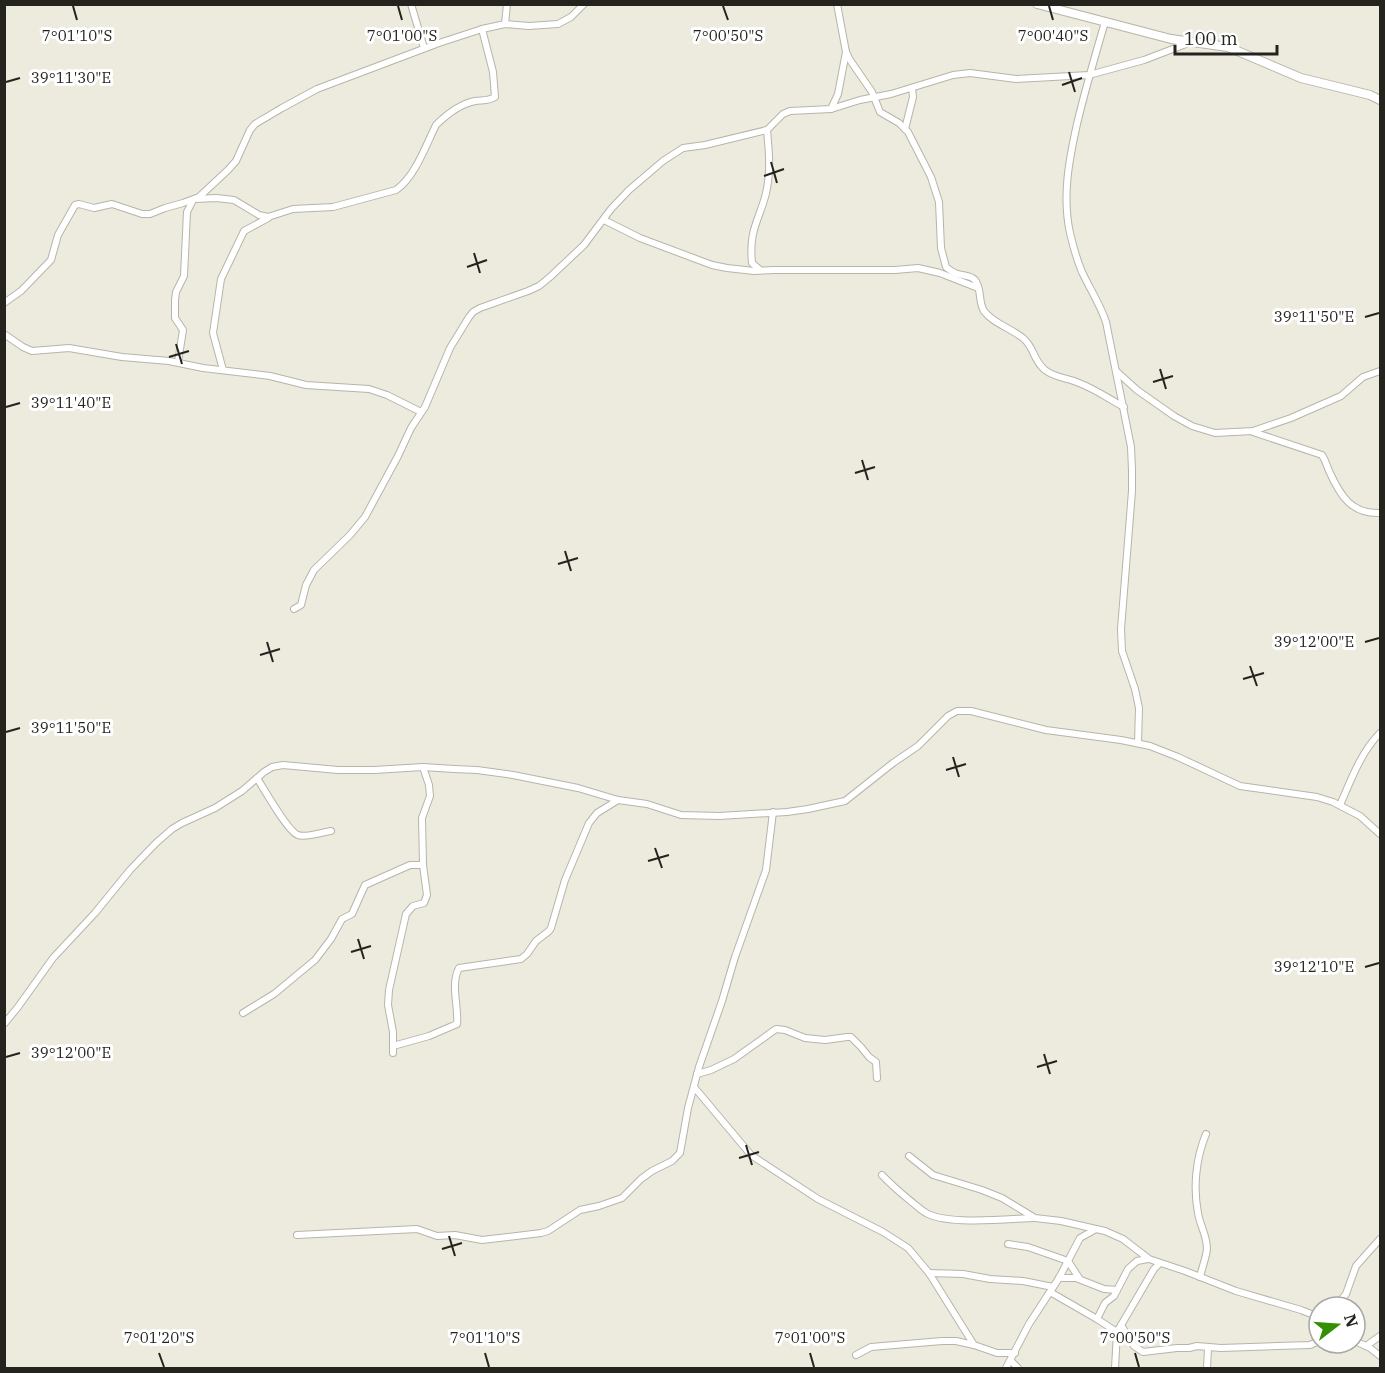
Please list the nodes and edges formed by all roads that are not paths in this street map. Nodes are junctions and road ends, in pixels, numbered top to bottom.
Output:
1 (411, 4) edge
2 (507, 4) edge
3 (584, 4) edge
4 (837, 4) edge
5 (1037, 4) edge
6 (1066, 8) edge
7 (1105, 22) junction
8 (505, 24) junction
9 (483, 29) junction
10 (1191, 42) junction
11 (424, 48) junction
12 (846, 52) junction
13 (1089, 75) junction
14 (912, 88) junction
15 (874, 97) junction
16 (1380, 100) edge
17 (831, 109) junction
18 (905, 129) junction
19 (767, 130) junction
20 (194, 199) junction
21 (268, 217) junction
22 (604, 220) junction
23 (762, 271) junction
24 (978, 288) junction
25 (4, 303) edge
26 (4, 334) edge
27 (178, 362) junction
28 (223, 370) junction
29 (1116, 371) junction
30 (1380, 371) edge
31 (1124, 407) junction
32 (421, 412) junction
33 (1253, 431) junction
34 (1380, 513) edge
35 (294, 609) dead end
36 (1380, 733) edge
37 (1138, 743) junction
38 (423, 767) junction
39 (256, 778) junction
40 (618, 800) junction
41 (1340, 805) junction
42 (773, 812) junction
43 (331, 831) dead end
44 (1380, 834) edge
45 (423, 865) junction
46 (243, 1013) dead end
47 (4, 1024) edge
48 (697, 1074) junction
49 (876, 1078) dead end
50 (694, 1087) junction
51 (1206, 1134) dead end
52 (909, 1156) dead end
53 (882, 1175) dead end
54 (1035, 1218) junction
55 (1096, 1229) junction
56 (297, 1235) dead end
57 (1380, 1239) edge
58 (1008, 1244) dead end
59 (1148, 1258) junction
60 (1068, 1261) junction
61 (1160, 1263) junction
62 (929, 1273) junction
63 (1200, 1277) junction
64 (1059, 1278) junction
65 (1080, 1279) junction
66 (1052, 1289) junction
67 (1117, 1290) junction
68 (1345, 1295) edge
69 (1307, 1312) edge
70 (1098, 1319) junction
71 (1121, 1325) junction
72 (1117, 1332) junction
73 (1380, 1336) edge
74 (974, 1345) junction
75 (1307, 1345) edge
76 (1367, 1345) edge
77 (1367, 1347) edge
78 (1208, 1348) junction
79 (997, 1353) junction
80 (1015, 1353) junction
81 (856, 1355) dead end
82 (1380, 1356) edge
83 (1009, 1364) edge
84 (1018, 1368) edge
85 (1115, 1368) edge
86 (1207, 1368) edge

1 - 11 street
2 - 8 street
3 - 8 street
4 - 12 street
5 - 6 street
6 - 7 street
7 - 10 street
7 - 13 street
8 - 9 street
9 - 11 street
9 - 21 street
10 - 13 street
10 - 16 street
11 - 20 street
12 - 15 street
12 - 17 street
13 - 14 street
13 - 29 street
14 - 15 street
14 - 18 street
15 - 17 street
15 - 18 street
17 - 19 street
18 - 24 street
19 - 22 street
19 - 23 street
20 - 21 street
20 - 25 street
20 - 27 street
21 - 28 street
22 - 23 street
22 - 32 street
23 - 24 street
24 - 31 street
26 - 27 street
27 - 28 street
28 - 32 street
29 - 31 street
29 - 33 street
30 - 33 street
31 - 37 street
32 - 35 street
33 - 34 street
36 - 41 street
37 - 41 street
37 - 42 street
38 - 39 street
38 - 40 street
38 - 45 street
39 - 43 street
39 - 47 street
40 - 42 street
40 - 45 street
41 - 44 street
42 - 48 street
45 - 46 street
48 - 49 street
48 - 50 street
50 - 56 street
50 - 62 street
51 - 63 street
52 - 54 street
53 - 54 street
54 - 55 street
55 - 59 street
55 - 60 street
57 - 68 street
58 - 60 street
59 - 61 street
59 - 67 street
60 - 64 street
60 - 65 street
61 - 63 street
61 - 71 street
62 - 66 street
62 - 74 street
63 - 69 street
64 - 65 street
64 - 66 street
65 - 67 street
66 - 70 street
66 - 80 street
67 - 70 street
70 - 72 street
71 - 72 street
71 - 78 street
72 - 85 street
73 - 76 street
74 - 79 street
74 - 81 street
75 - 78 street
77 - 82 street
78 - 86 street
79 - 80 street
79 - 83 street
80 - 83 street
83 - 84 street

